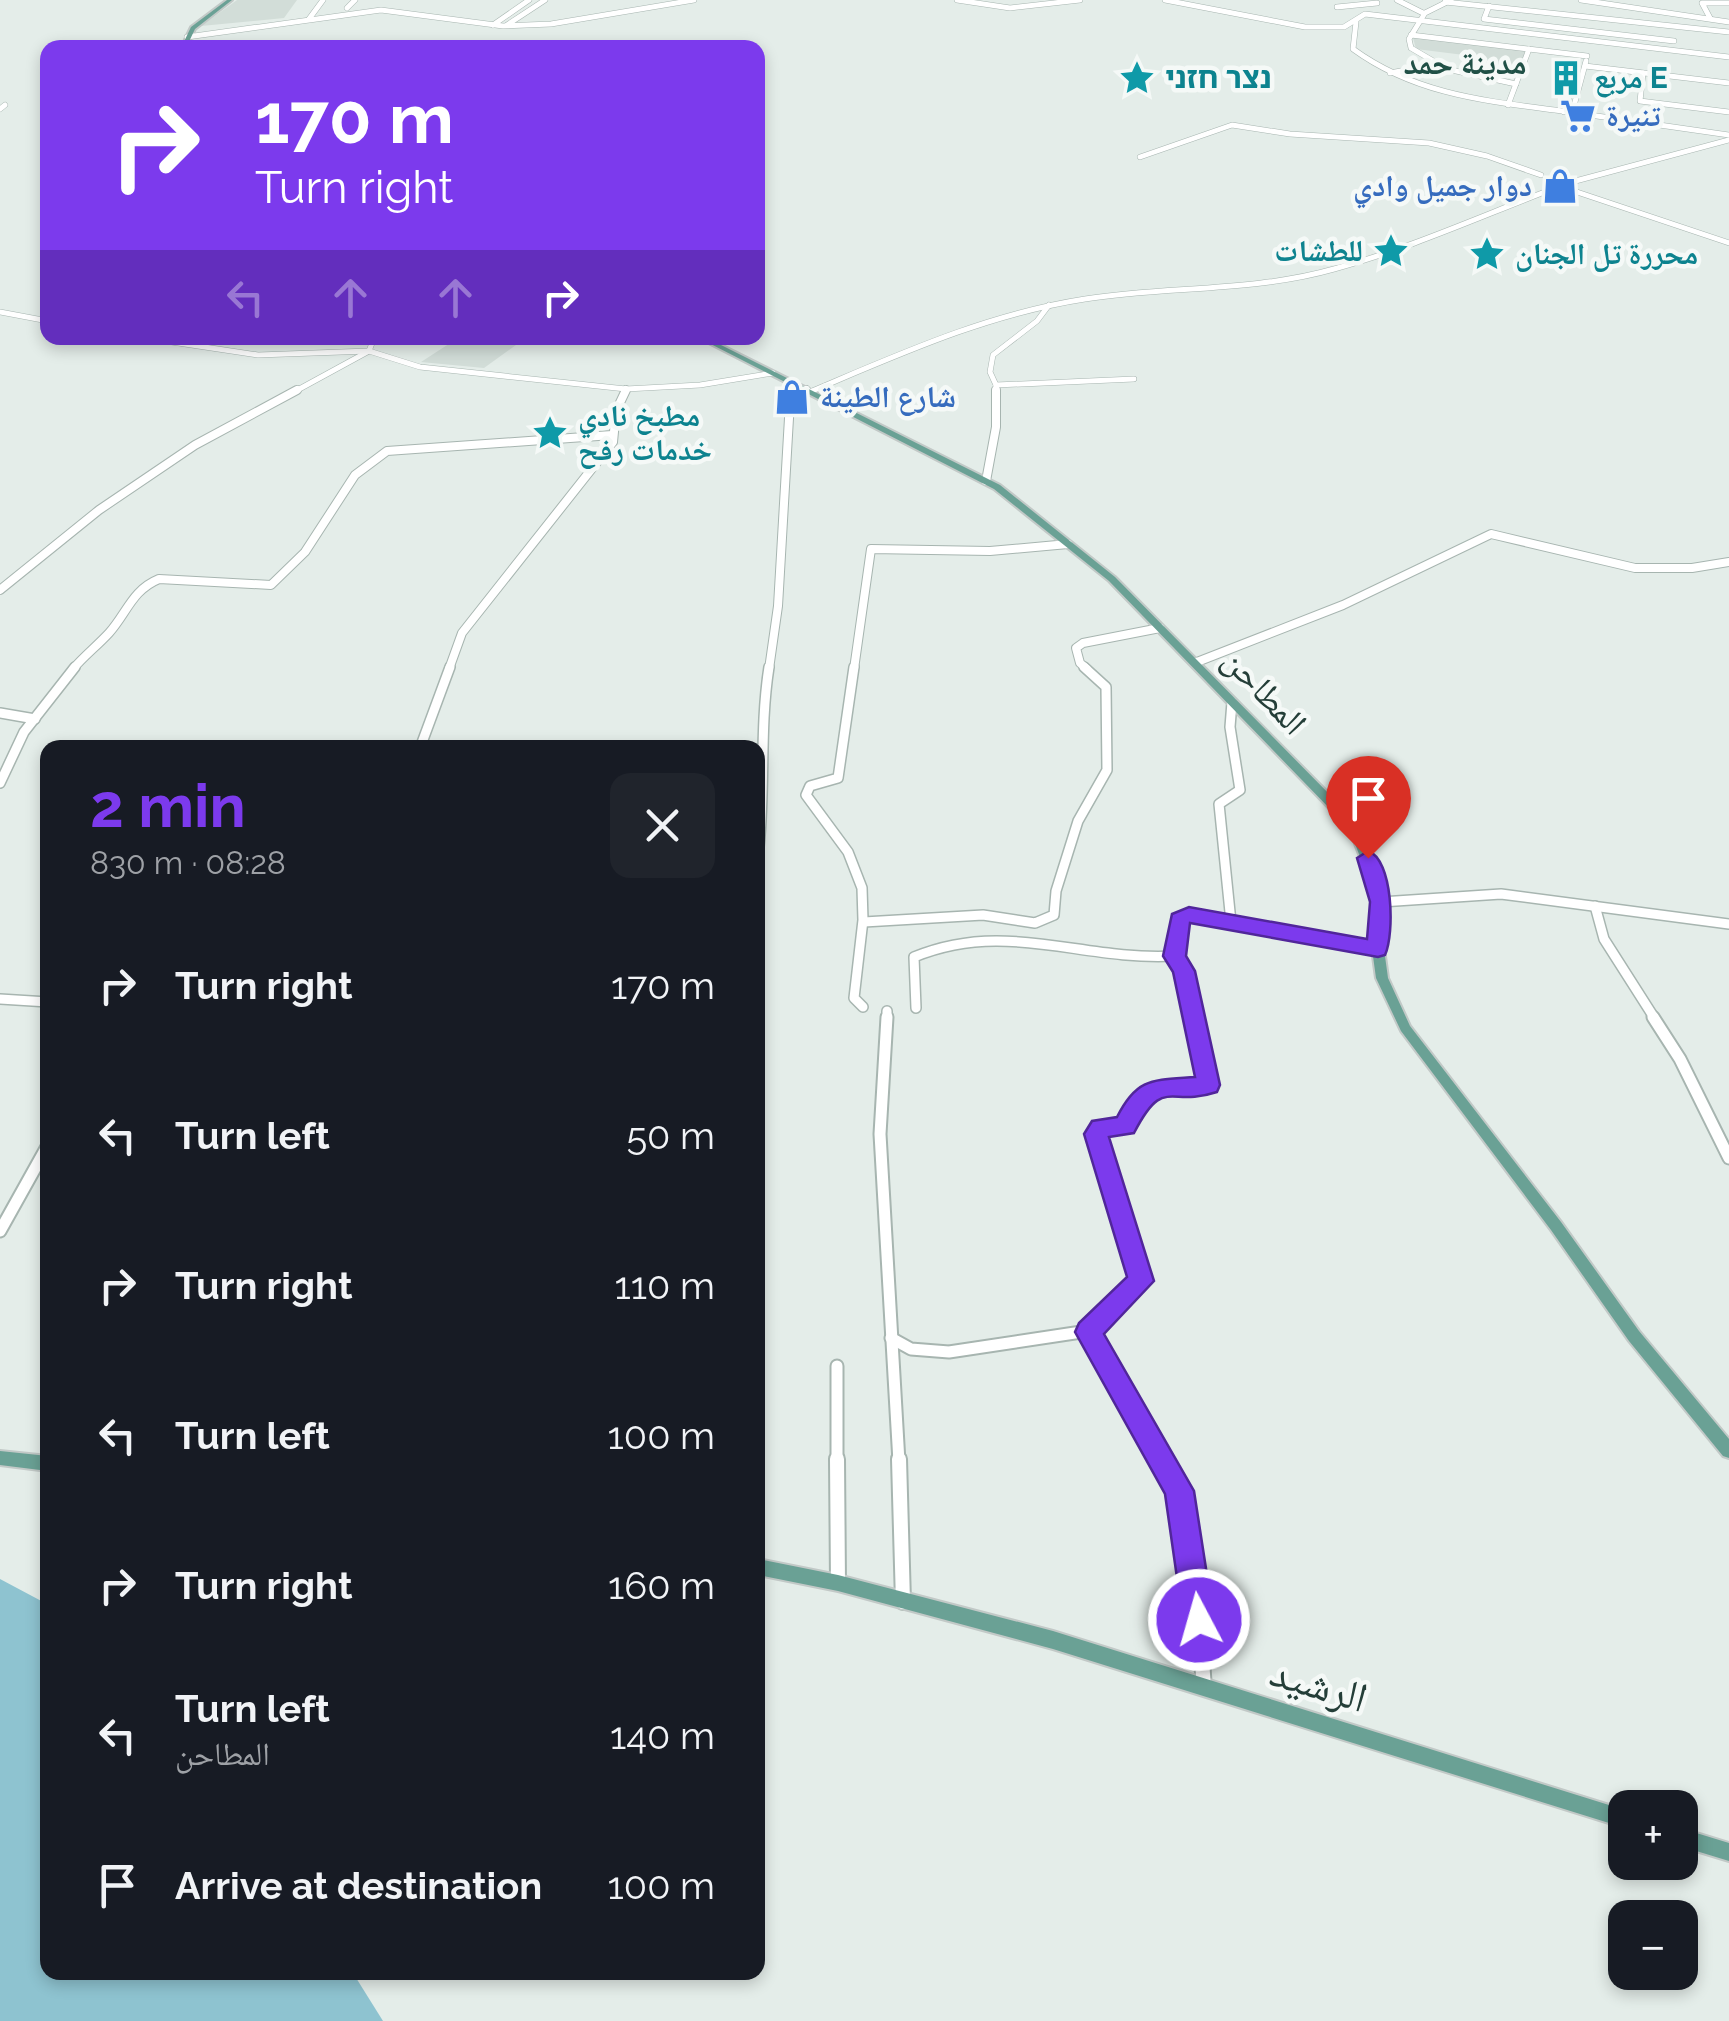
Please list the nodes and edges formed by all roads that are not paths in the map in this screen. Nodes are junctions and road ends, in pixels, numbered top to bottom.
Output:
1 (230, 0) edge
2 (323, 0) edge
3 (355, 0) edge
4 (529, 0) edge
5 (545, 0) edge
6 (694, 0) edge
7 (958, 0) edge
8 (1080, 0) edge
9 (1168, 0) edge
10 (1346, 0) edge
11 (1397, 0) edge
12 (1453, 0) edge
13 (1563, 0) edge
14 (1581, 0) edge
15 (1445, 2) edge
16 (1378, 3) dead end
17 (1729, 3) edge
18 (1337, 6) dead end
19 (1489, 6) junction
20 (1632, 6) junction
21 (347, 8) junction
22 (1351, 8) junction
23 (314, 10) junction
24 (408, 10) junction
25 (1422, 13) junction
26 (1360, 14) junction
27 (1560, 14) junction
28 (309, 18) junction
29 (1710, 18) junction
30 (1418, 21) junction
31 (1626, 21) junction
32 (1356, 22) junction
33 (1729, 22) edge
34 (492, 25) junction
35 (506, 26) junction
36 (1557, 27) junction
37 (1677, 27) junction
38 (1729, 32) edge
39 (1411, 35) junction
40 (1623, 35) junction
41 (188, 36) junction
42 (186, 40) edge
43 (1592, 40) junction
44 (1674, 41) junction
45 (1622, 43) junction
46 (1530, 49) junction
47 (1673, 49) junction
48 (1584, 56) junction
49 (1729, 56) edge
50 (1434, 64) junction
51 (1585, 66) junction
52 (1729, 66) edge
53 (1388, 73) junction
54 (1644, 73) junction
55 (1728, 83) edge
56 (1516, 84) junction
57 (1508, 105) junction
58 (1564, 112) junction
59 (1729, 112) edge
60 (1572, 114) junction
61 (1729, 135) edge
62 (1140, 158) dead end
63 (1541, 176) dead end
64 (1572, 186) junction
65 (1729, 243) edge
66 (1050, 306) junction
67 (0, 312) edge
68 (40, 320) edge
69 (192, 345) edge
70 (371, 345) edge
71 (716, 345) edge
72 (369, 351) junction
73 (772, 373) junction
74 (1134, 379) dead end
75 (996, 385) junction
76 (626, 389) junction
77 (810, 390) junction
78 (612, 435) junction
79 (986, 481) junction
80 (1068, 544) junction
81 (1729, 562) edge
82 (0, 590) edge
83 (1160, 628) junction
84 (1197, 662) junction
85 (1232, 702) junction
86 (0, 713) edge
87 (34, 718) junction
88 (423, 740) edge
89 (762, 740) edge
90 (0, 783) edge
91 (1381, 902) junction
92 (1595, 906) junction
93 (864, 922) junction
94 (1232, 922) junction
95 (1729, 924) edge
96 (1378, 949) junction
97 (1174, 956) junction
98 (0, 1000) edge
99 (40, 1002) edge
100 (863, 1006) dead end
101 (916, 1008) dead end
102 (887, 1010) dead end
103 (1729, 1158) edge
104 (40, 1171) edge
105 (0, 1231) edge
106 (1088, 1332) junction
107 (891, 1338) junction
108 (838, 1366) dead end
109 (1729, 1451) edge
110 (0, 1458) edge
111 (40, 1463) edge
112 (765, 1568) edge
113 (838, 1583) junction
114 (903, 1602) junction
115 (1204, 1688) junction
116 (1608, 1814) edge
117 (1698, 1843) edge
118 (1729, 1852) edge

1 - 41 main road
2 - 23 street
3 - 21 street
4 - 34 street
5 - 35 street
6 - 35 street
7 - 8 street
9 - 32 street
10 - 22 street
11 - 25 street
12 - 15 street
13 - 27 street
14 - 20 street
15 - 19 street
15 - 25 street
16 - 22 street
17 - 29 street
18 - 22 street
19 - 27 street
19 - 36 street
20 - 29 street
20 - 31 street
21 - 23 street
21 - 24 street
22 - 26 street
23 - 28 street
24 - 28 street
24 - 34 street
25 - 30 street
26 - 30 street
26 - 32 street
27 - 31 street
27 - 36 street
28 - 41 street
29 - 33 street
30 - 39 street
30 - 43 street
31 - 37 street
31 - 40 street
32 - 53 street
34 - 35 street
36 - 40 street
37 - 38 street
37 - 44 street
39 - 46 street
39 - 50 street
40 - 44 street
40 - 45 street
41 - 42 main road
43 - 45 street
43 - 48 street
43 - 49 street
44 - 47 street
45 - 47 street
46 - 48 street
46 - 56 street
47 - 49 street
48 - 51 street
48 - 58 street
50 - 53 street
50 - 56 street
51 - 54 street
51 - 60 street
52 - 55 street
53 - 57 street
54 - 55 street
54 - 59 street
56 - 57 street
57 - 58 street
58 - 60 street
60 - 61 street
61 - 64 street
62 - 63 street
64 - 65 street
64 - 66 street
66 - 75 street
66 - 77 street
67 - 68 street
69 - 72 street
70 - 72 street
71 - 73 main road, المطاحن
72 - 76 street
72 - 82 street
73 - 76 street
73 - 77 main road, المطاحن
74 - 75 street
75 - 79 street
76 - 78 street
77 - 79 main road, المطاحن
77 - 89 street
78 - 87 street
78 - 88 street
79 - 80 main road, المطاحن
80 - 83 main road, المطاحن
80 - 93 street
81 - 84 street
83 - 84 main road, المطاحن
83 - 93 street
84 - 85 main road, المطاحن
85 - 91 main road, المطاحن
85 - 94 street
86 - 87 street
87 - 90 street
91 - 92 street
91 - 96 main road, المطاحن
92 - 95 street
92 - 103 street
93 - 100 street
94 - 96 street
94 - 97 street
96 - 109 main road, المطاحن
97 - 101 street
97 - 106 street
98 - 99 street
102 - 107 street
104 - 105 street
106 - 107 street
106 - 115 street
107 - 114 street
108 - 113 street
110 - 111 main road
112 - 113 main road, الرشيد
113 - 114 main road, الرشيد
114 - 115 main road, الرشيد
115 - 116 main road, الرشيد
117 - 118 main road

